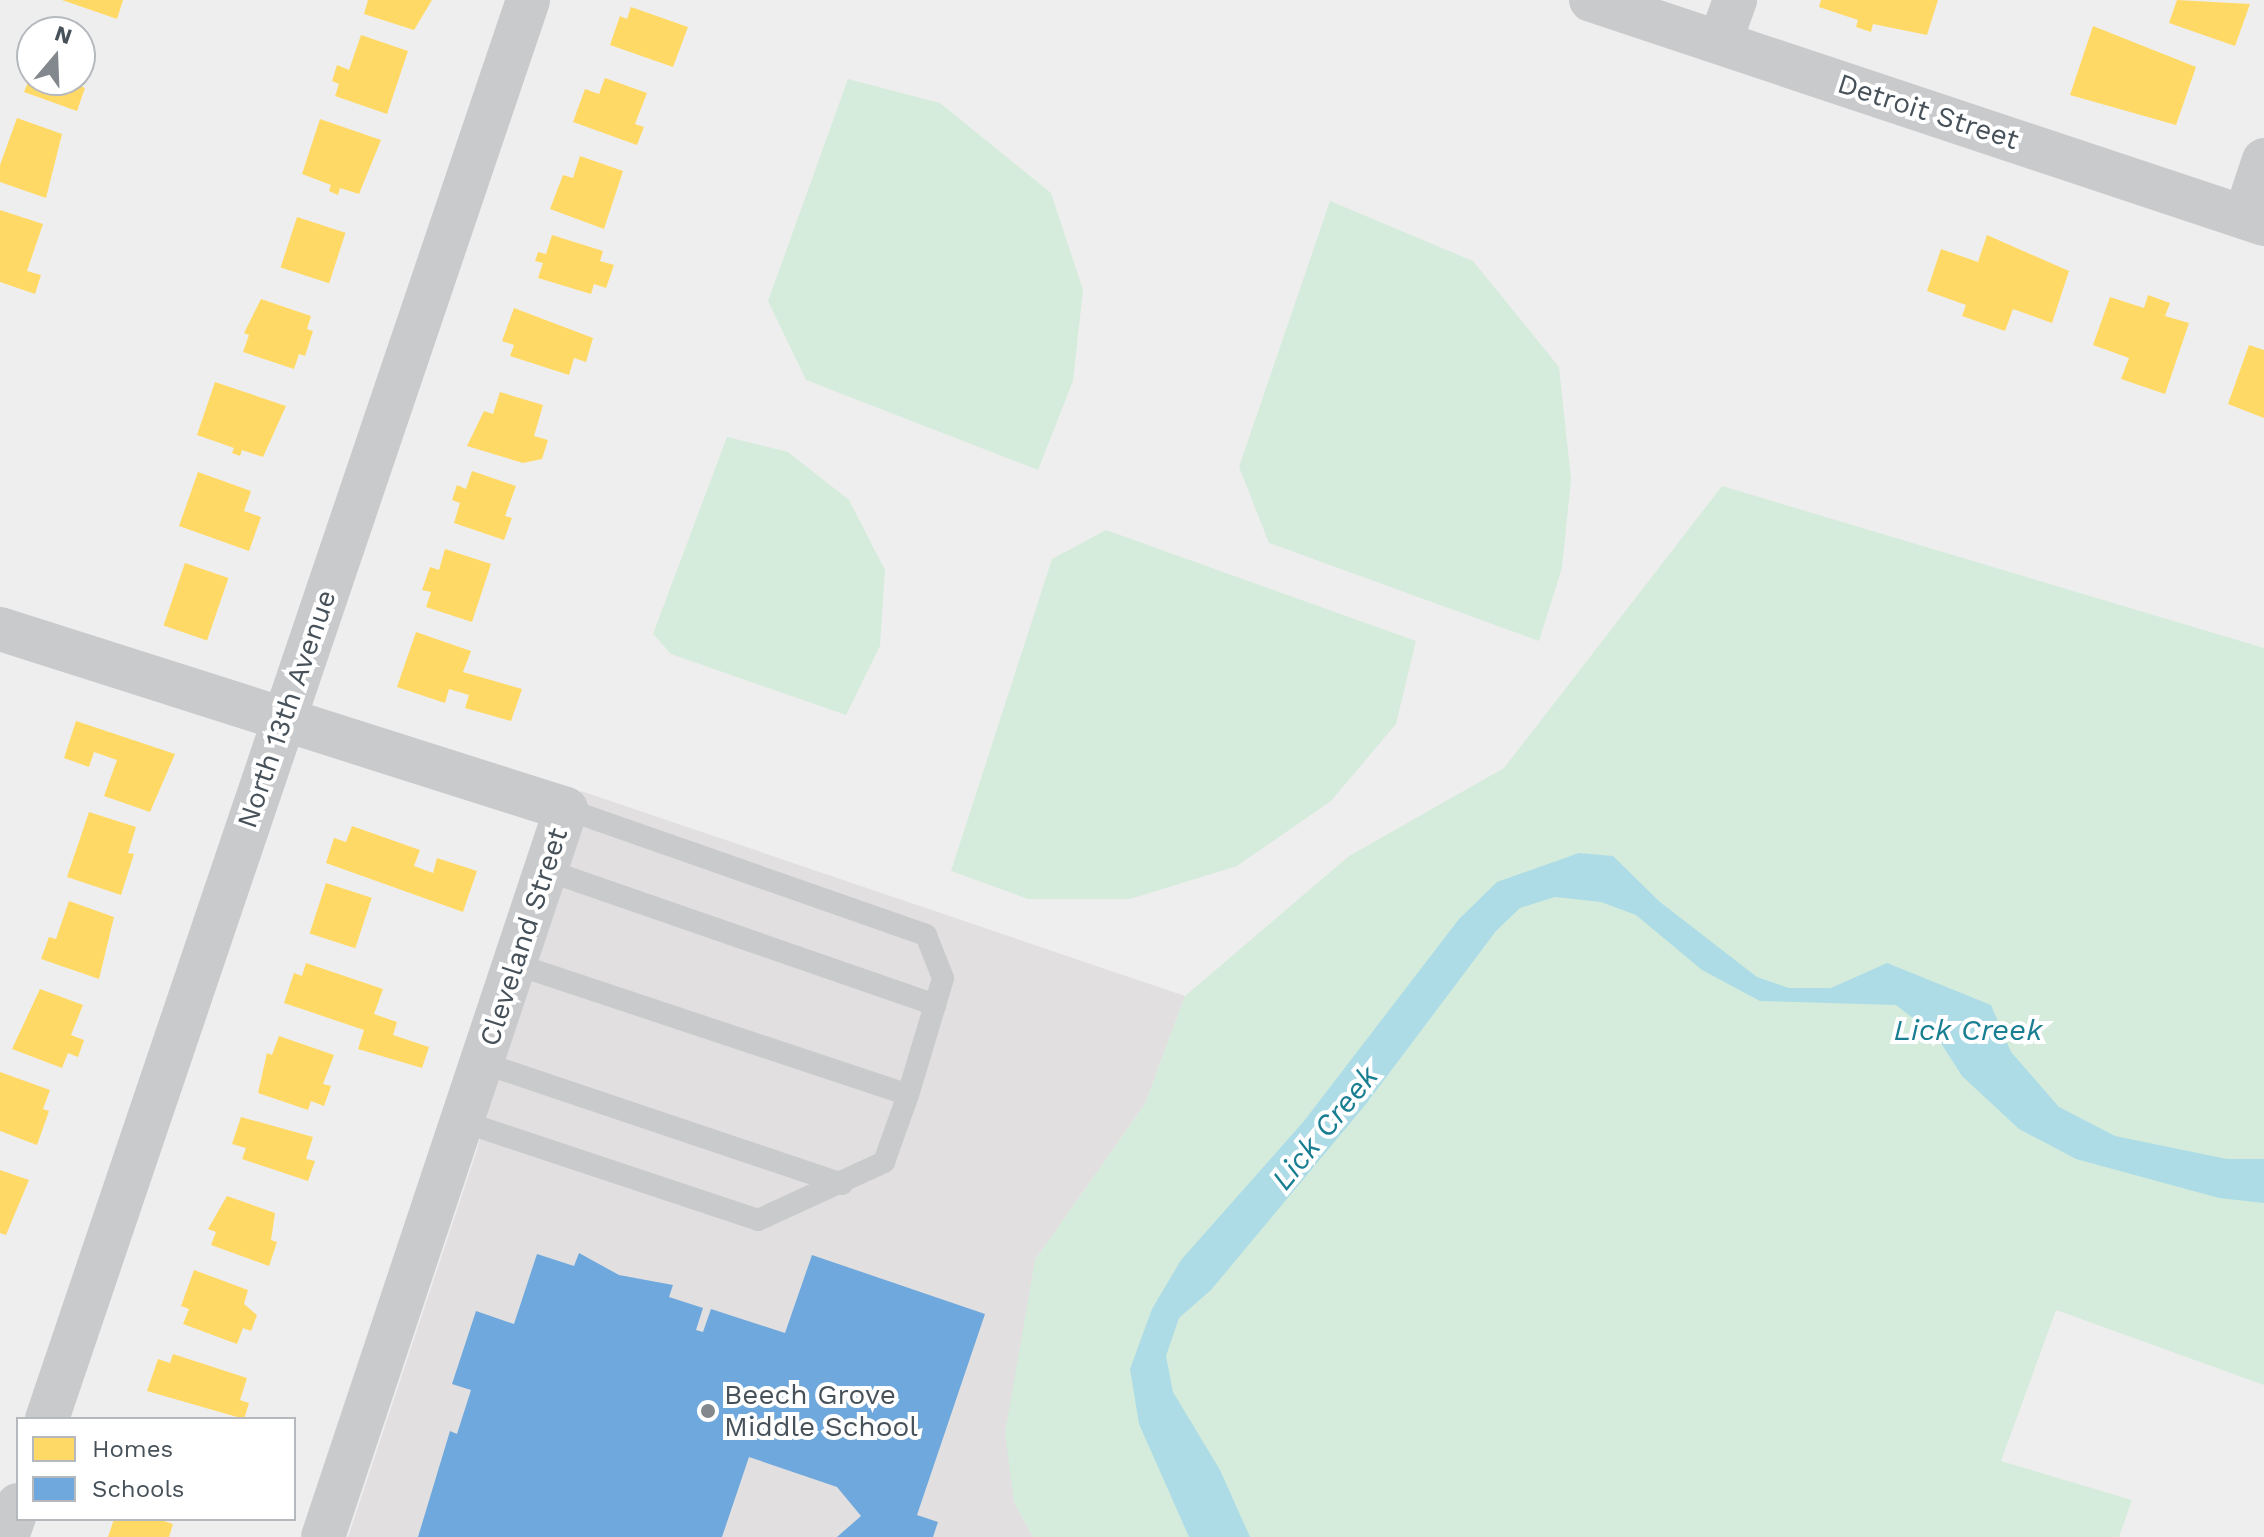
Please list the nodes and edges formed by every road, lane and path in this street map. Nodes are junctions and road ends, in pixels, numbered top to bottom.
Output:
1 (528, 0) edge
2 (1591, 0) edge
3 (1735, 0) edge
4 (1720, 42) junction
5 (2264, 160) edge
6 (2254, 221) edge
7 (0, 629) edge
8 (284, 721) junction
9 (566, 809) junction
10 (546, 870) junction
11 (515, 964) junction
12 (935, 1005) junction
13 (483, 1063) junction
14 (908, 1095) junction
15 (464, 1122) junction
16 (842, 1184) junction
17 (48, 1417) edge
18 (16, 1511) edge
19 (7, 1537) edge
20 (323, 1537) edge

1 - 8 street, North 13th Avenue
2 - 4 street, Detroit Street
3 - 4 street
4 - 6 street, Detroit Street
5 - 6 street
7 - 8 street, Cleveland Street
8 - 9 street, Cleveland Street
8 - 17 street, North 13th Avenue
9 - 10 street, Cleveland Street
9 - 12 lane
10 - 11 street, Cleveland Street
10 - 12 lane
11 - 13 street, Cleveland Street
11 - 14 lane
12 - 14 lane
13 - 15 street, Cleveland Street
13 - 16 lane
14 - 16 lane
15 - 16 lane
15 - 20 street, Cleveland Street
18 - 19 street

